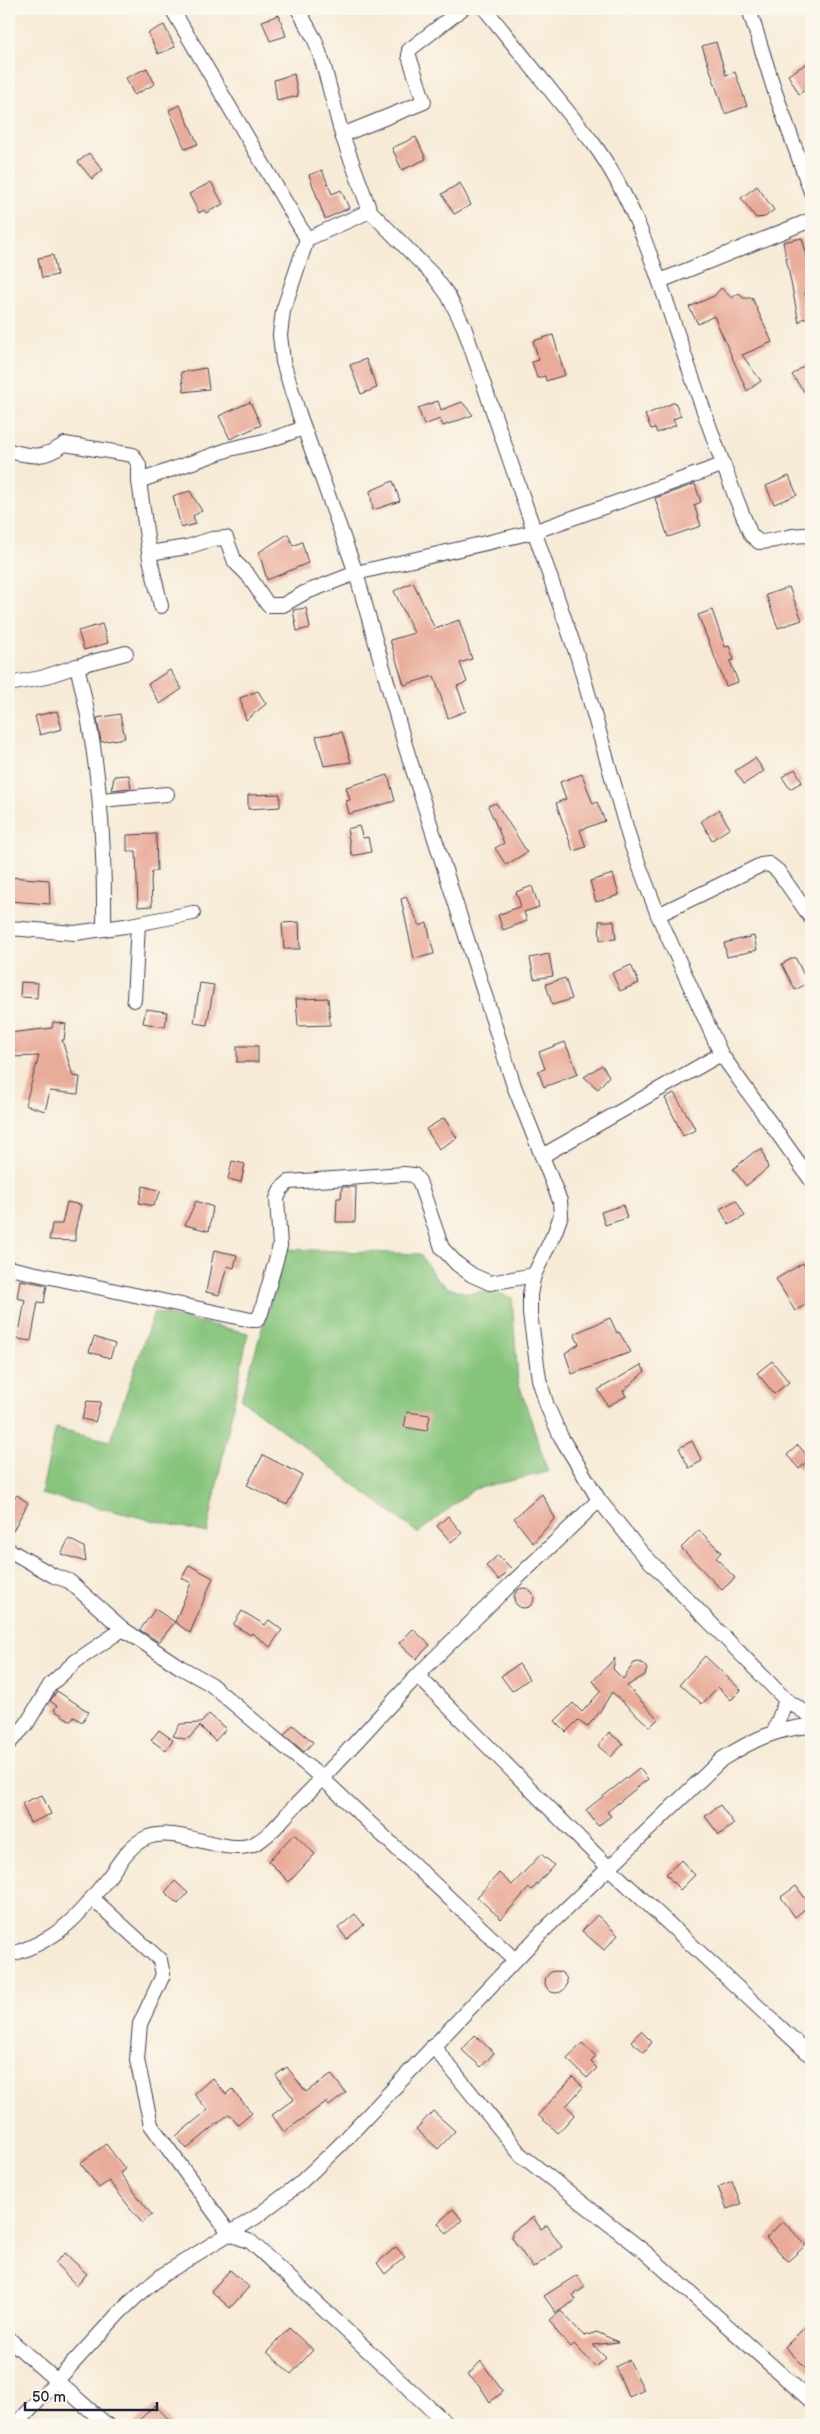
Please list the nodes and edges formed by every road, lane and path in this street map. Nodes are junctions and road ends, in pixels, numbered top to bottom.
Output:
1 (172, 9) edge
2 (298, 9) edge
3 (462, 9) edge
4 (485, 9) edge
5 (749, 9) edge
6 (342, 135) junction
7 (811, 192) edge
8 (370, 211) junction
9 (811, 220) edge
10 (307, 239) junction
11 (660, 281) junction
12 (304, 428) junction
13 (9, 451) edge
14 (722, 465) junction
15 (139, 481) junction
16 (533, 532) junction
17 (811, 536) edge
18 (150, 553) junction
19 (356, 573) junction
20 (161, 606) dead end
21 (126, 653) dead end
22 (77, 666) junction
23 (9, 684) edge
24 (167, 794) dead end
25 (101, 800) junction
26 (193, 913) dead end
27 (658, 915) junction
28 (811, 918) edge
29 (138, 924) junction
30 (9, 928) edge
31 (104, 929) junction
32 (134, 1000) dead end
33 (721, 1054) junction
34 (542, 1156) junction
35 (811, 1180) edge
36 (9, 1268) edge
37 (534, 1275) junction
38 (599, 1500) junction
39 (9, 1550) edge
40 (123, 1629) junction
41 (418, 1676) junction
42 (786, 1700) junction
43 (811, 1716) edge
44 (811, 1726) edge
45 (774, 1732) junction
46 (9, 1743) edge
47 (323, 1779) junction
48 (609, 1868) junction
49 (92, 1898) junction
50 (9, 1955) edge
51 (515, 1960) junction
52 (433, 2046) junction
53 (811, 2056) edge
54 (230, 2234) junction
55 (9, 2339) edge
56 (57, 2381) junction
57 (811, 2401) edge
58 (16, 2425) edge
59 (108, 2425) edge
60 (448, 2425) edge

1 - 10 street
2 - 6 street
3 - 6 street
4 - 11 street
5 - 7 street
6 - 8 street
8 - 10 street
8 - 16 street
9 - 11 street
10 - 12 street
11 - 14 street
12 - 15 street
12 - 19 street
13 - 15 street
14 - 16 street
14 - 17 street
15 - 18 street
16 - 19 street
16 - 27 street
18 - 19 street
18 - 20 street
19 - 34 street
21 - 22 street
22 - 23 street
22 - 25 street
24 - 25 street
25 - 31 street
26 - 29 street
27 - 28 street
27 - 33 street
29 - 31 street
29 - 32 street
30 - 31 street
33 - 34 street
33 - 35 street
34 - 37 street
36 - 37 street
37 - 38 street
38 - 41 street
38 - 42 street
39 - 40 street
40 - 46 street
40 - 47 street
41 - 47 street
41 - 48 street
42 - 43 street
42 - 45 street
44 - 45 street
45 - 48 street
47 - 49 street
47 - 51 street
48 - 51 street
48 - 53 street
49 - 50 street
49 - 54 street
51 - 52 street
52 - 54 street
52 - 57 street
54 - 56 street
54 - 60 street
55 - 56 street
56 - 58 street
56 - 59 street

